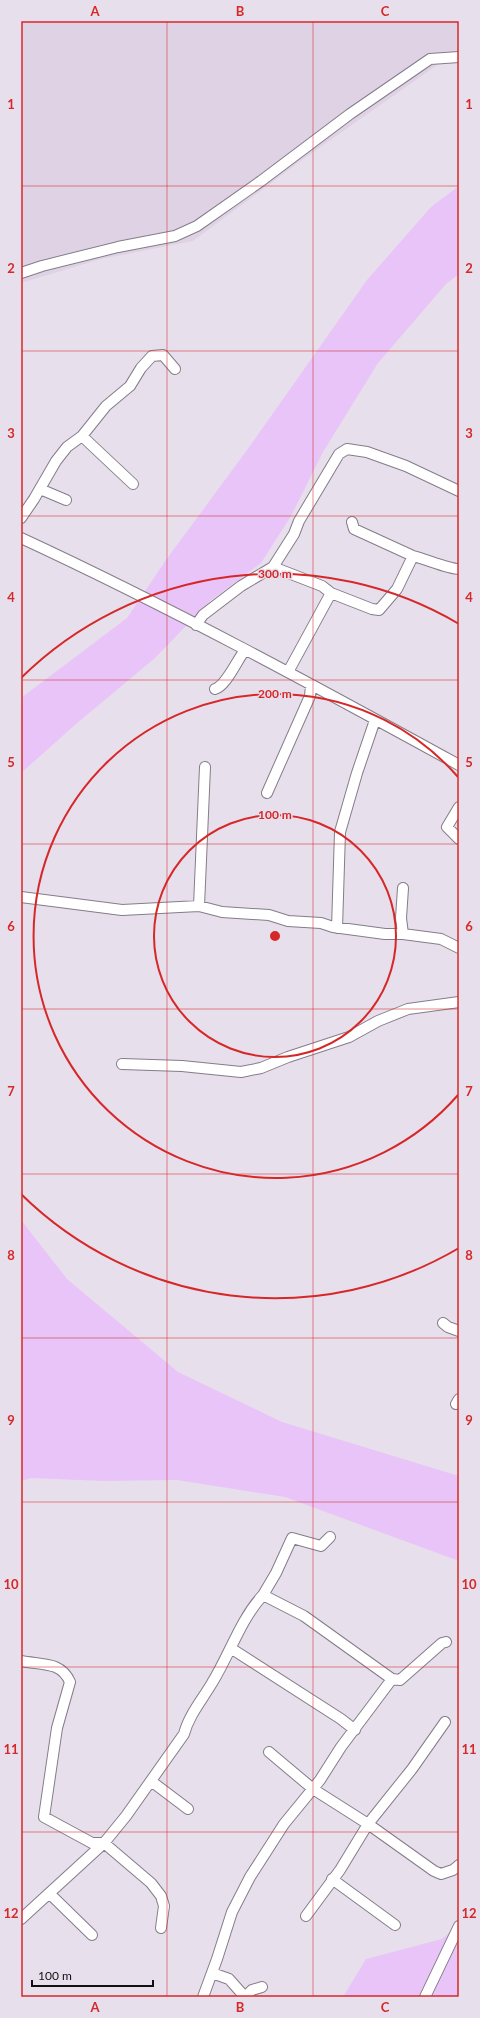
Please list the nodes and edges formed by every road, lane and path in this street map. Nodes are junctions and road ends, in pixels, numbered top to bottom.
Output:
1 (459, 57) edge
2 (21, 273) edge
3 (175, 369) dead end
4 (82, 436) junction
5 (134, 484) dead end
6 (40, 489) junction
7 (459, 491) edge
8 (66, 500) dead end
9 (21, 518) edge
10 (352, 522) dead end
11 (21, 538) edge
12 (413, 556) junction
13 (273, 567) junction
14 (459, 569) edge
15 (331, 593) junction
16 (196, 625) junction
17 (245, 650) junction
18 (288, 672) junction
19 (311, 685) junction
20 (215, 689) dead end
21 (375, 720) junction
22 (459, 765) edge
23 (205, 767) dead end
24 (267, 793) dead end
25 (459, 807) edge
26 (459, 839) edge
27 (403, 888) dead end
28 (21, 896) edge
29 (199, 906) junction
30 (337, 928) junction
31 (403, 934) junction
32 (459, 948) edge
33 (459, 1002) edge
34 (122, 1064) dead end
35 (443, 1323) dead end
36 (459, 1331) edge
37 (330, 1537) dead end
38 (263, 1596) junction
39 (446, 1642) dead end
40 (232, 1649) junction
41 (21, 1662) edge
42 (392, 1679) junction
43 (445, 1722) dead end
44 (355, 1730) junction
45 (270, 1752) dead end
46 (151, 1781) junction
47 (313, 1789) junction
48 (188, 1808) dead end
49 (368, 1824) junction
50 (104, 1843) junction
51 (459, 1865) edge
52 (332, 1879) junction
53 (50, 1894) junction
54 (306, 1916) dead end
55 (21, 1919) edge
56 (395, 1926) dead end
57 (459, 1926) edge
58 (160, 1928) dead end
59 (92, 1935) dead end
60 (212, 1973) junction
61 (262, 1987) dead end
62 (203, 1997) edge
63 (245, 1997) edge
64 (425, 1997) edge

1 - 2 street
3 - 4 street
4 - 5 street
4 - 6 street
6 - 8 street
6 - 9 street
7 - 13 street
10 - 12 street
11 - 16 street
12 - 14 street
12 - 15 street
13 - 15 street
13 - 16 street
15 - 18 street
16 - 17 street
17 - 18 street
17 - 20 street
18 - 19 street
19 - 21 street
19 - 24 street
21 - 22 street
21 - 30 street
23 - 29 street
25 - 26 street
27 - 31 street
28 - 29 street
29 - 30 street
30 - 31 street
31 - 32 street
33 - 34 street
35 - 36 street
37 - 38 street
38 - 40 street
38 - 42 street
39 - 42 street
40 - 44 street
40 - 46 street
41 - 50 street
42 - 44 street
43 - 49 street
44 - 47 street
45 - 47 street
46 - 48 street
46 - 50 street
47 - 49 street
47 - 60 street
49 - 51 street
49 - 52 street
50 - 53 street
50 - 58 street
52 - 54 street
52 - 56 street
53 - 55 street
53 - 59 street
57 - 64 street
60 - 62 street
60 - 63 street
61 - 63 street

